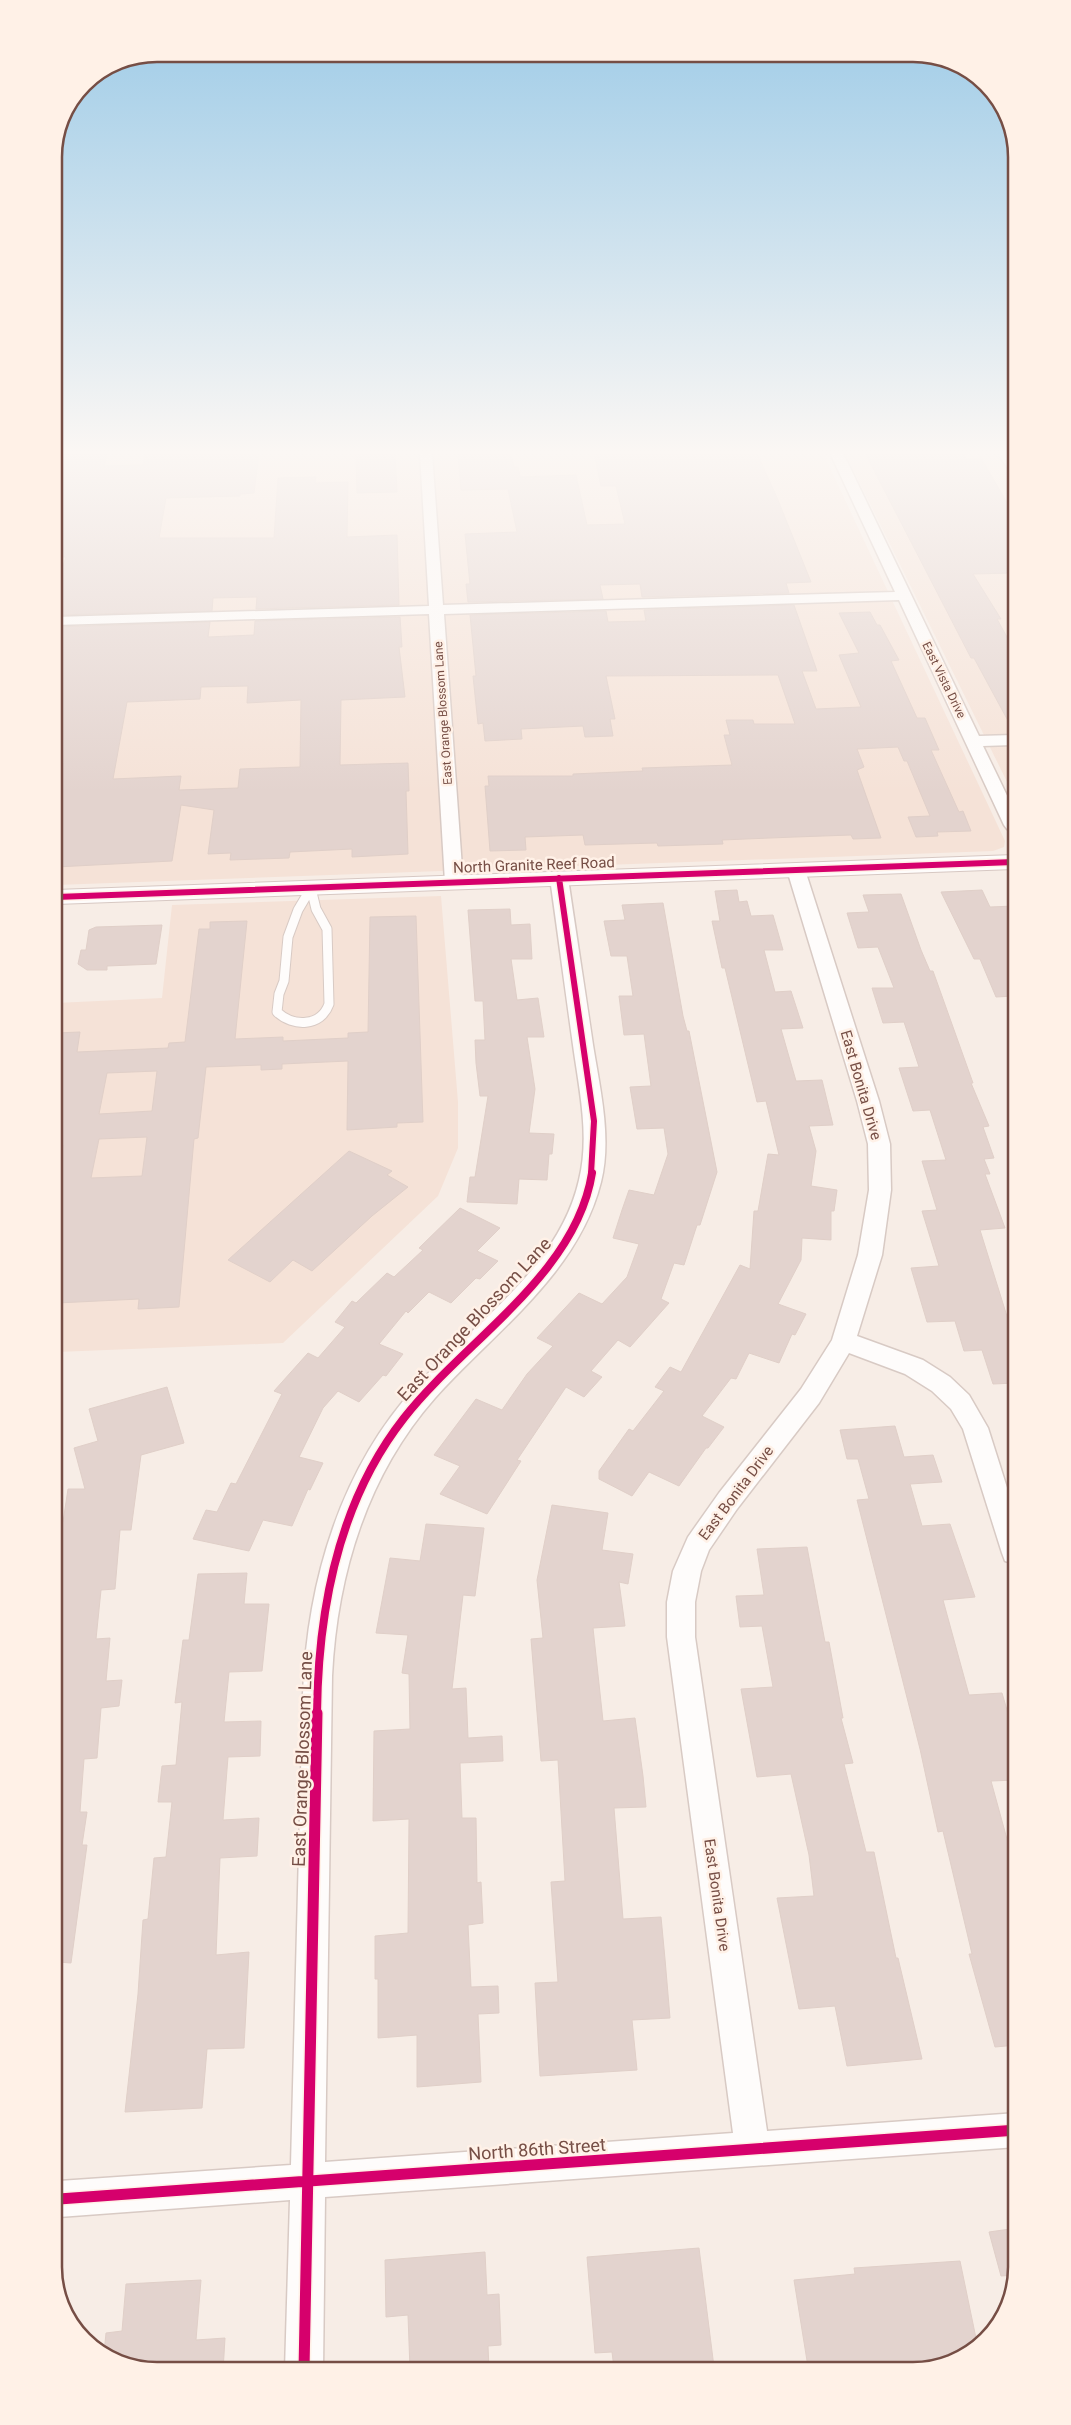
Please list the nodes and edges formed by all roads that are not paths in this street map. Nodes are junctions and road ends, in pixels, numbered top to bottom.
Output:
1 (433, 566) edge
2 (889, 566) edge
3 (903, 596) junction
4 (436, 610) junction
5 (63, 621) edge
6 (1008, 740) edge
7 (974, 741) junction
8 (1008, 812) edge
9 (1008, 862) edge
10 (796, 870) junction
11 (559, 878) junction
12 (454, 882) junction
13 (311, 888) junction
14 (63, 897) edge
15 (844, 1341) junction
16 (1008, 1531) edge
17 (1008, 2131) edge
18 (752, 2148) junction
19 (308, 2181) junction
20 (62, 2199) edge
21 (304, 2362) edge

1 - 4 street, East Orange Blossom Lane
2 - 3 street, East Vista Drive
3 - 4 street
3 - 7 street, East Vista Drive
4 - 5 street
4 - 12 street, East Orange Blossom Lane
6 - 7 street
7 - 8 street, East Vista Drive
9 - 10 street, North Granite Reef Road
10 - 11 street, North Granite Reef Road
10 - 15 street, East Bonita Drive
11 - 12 street, North Granite Reef Road
11 - 19 street, East Orange Blossom Lane
12 - 13 street, North Granite Reef Road
13 - 13 lane
13 - 14 street, North Granite Reef Road
15 - 16 street
15 - 18 street, East Bonita Drive
17 - 18 street, North 86th Street
18 - 19 street, North 86th Street
19 - 20 street, North 86th Street
19 - 21 street, East Orange Blossom Lane

